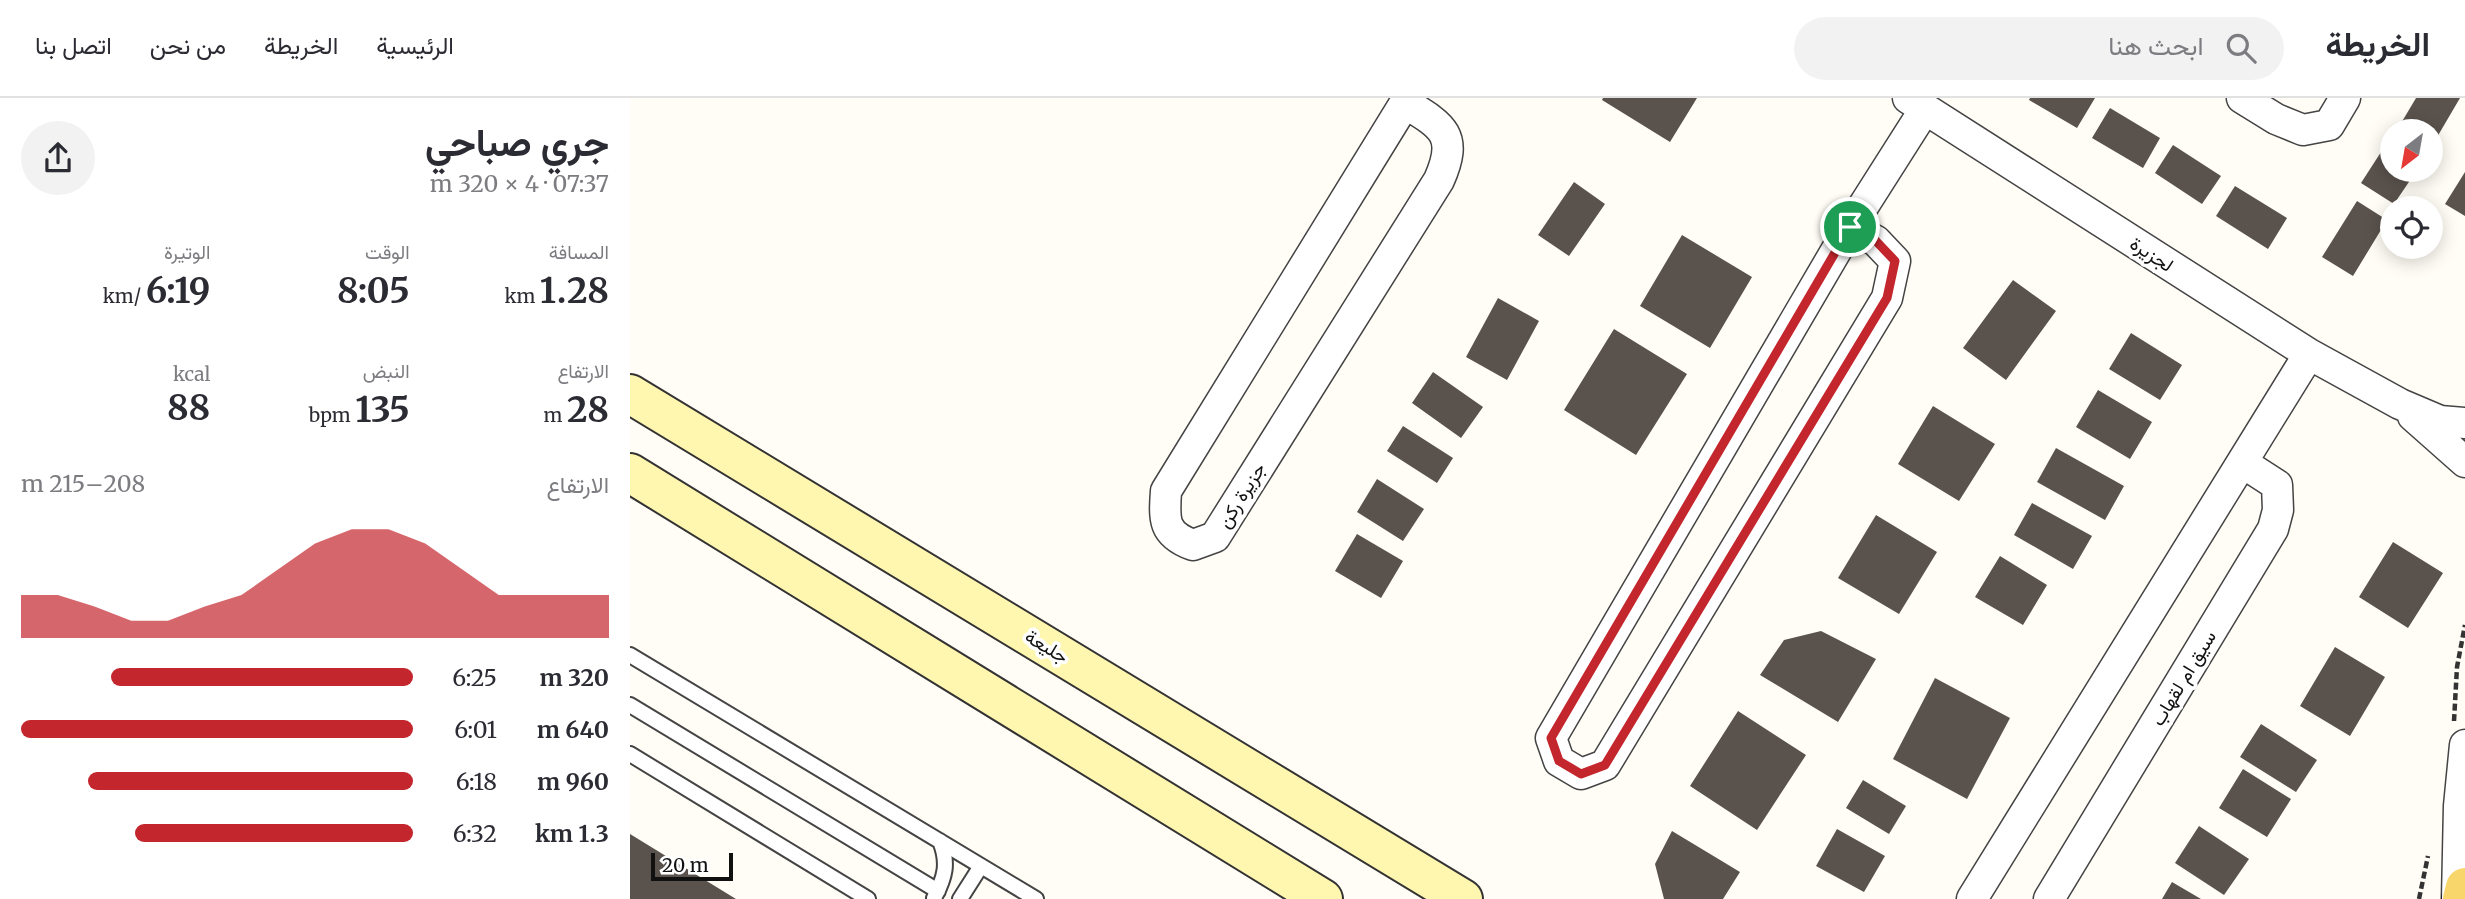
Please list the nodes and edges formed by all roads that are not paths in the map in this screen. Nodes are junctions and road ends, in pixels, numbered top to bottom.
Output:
1 (2242, 98) edge
2 (2345, 98) edge
3 (1406, 101) edge
4 (1916, 103) edge
5 (1850, 227) junction
6 (2309, 354) junction
7 (630, 394) edge
8 (2400, 404) junction
9 (2465, 423) edge
10 (2465, 462) edge
11 (2243, 463) junction
12 (644, 487) edge
13 (630, 655) edge
14 (630, 705) edge
15 (2465, 745) edge
16 (630, 754) edge
17 (940, 841) junction
18 (981, 866) junction
19 (2465, 887) edge
20 (935, 895) edge
21 (868, 899) edge
22 (960, 899) edge
23 (1036, 899) edge
24 (1323, 899) edge
25 (1463, 899) edge
26 (1972, 899) edge
27 (2049, 899) edge
28 (2457, 899) edge
29 (2462, 899) edge

1 - 2 street
3 - 3 street, جزيرة ركن
4 - 5 street
4 - 6 street, لجزيرة
5 - 5 street
6 - 8 street, لجزيرة
6 - 11 street
7 - 25 main road, جليعة
8 - 9 street, لجزيرة
8 - 10 street, لجزيرة
11 - 26 street
11 - 27 street, سيق ام لقهاب
12 - 24 main road
13 - 17 lane
14 - 20 lane
15 - 28 street
16 - 21 lane
17 - 18 lane
17 - 20 lane
18 - 22 lane
18 - 23 lane
19 - 29 main road

